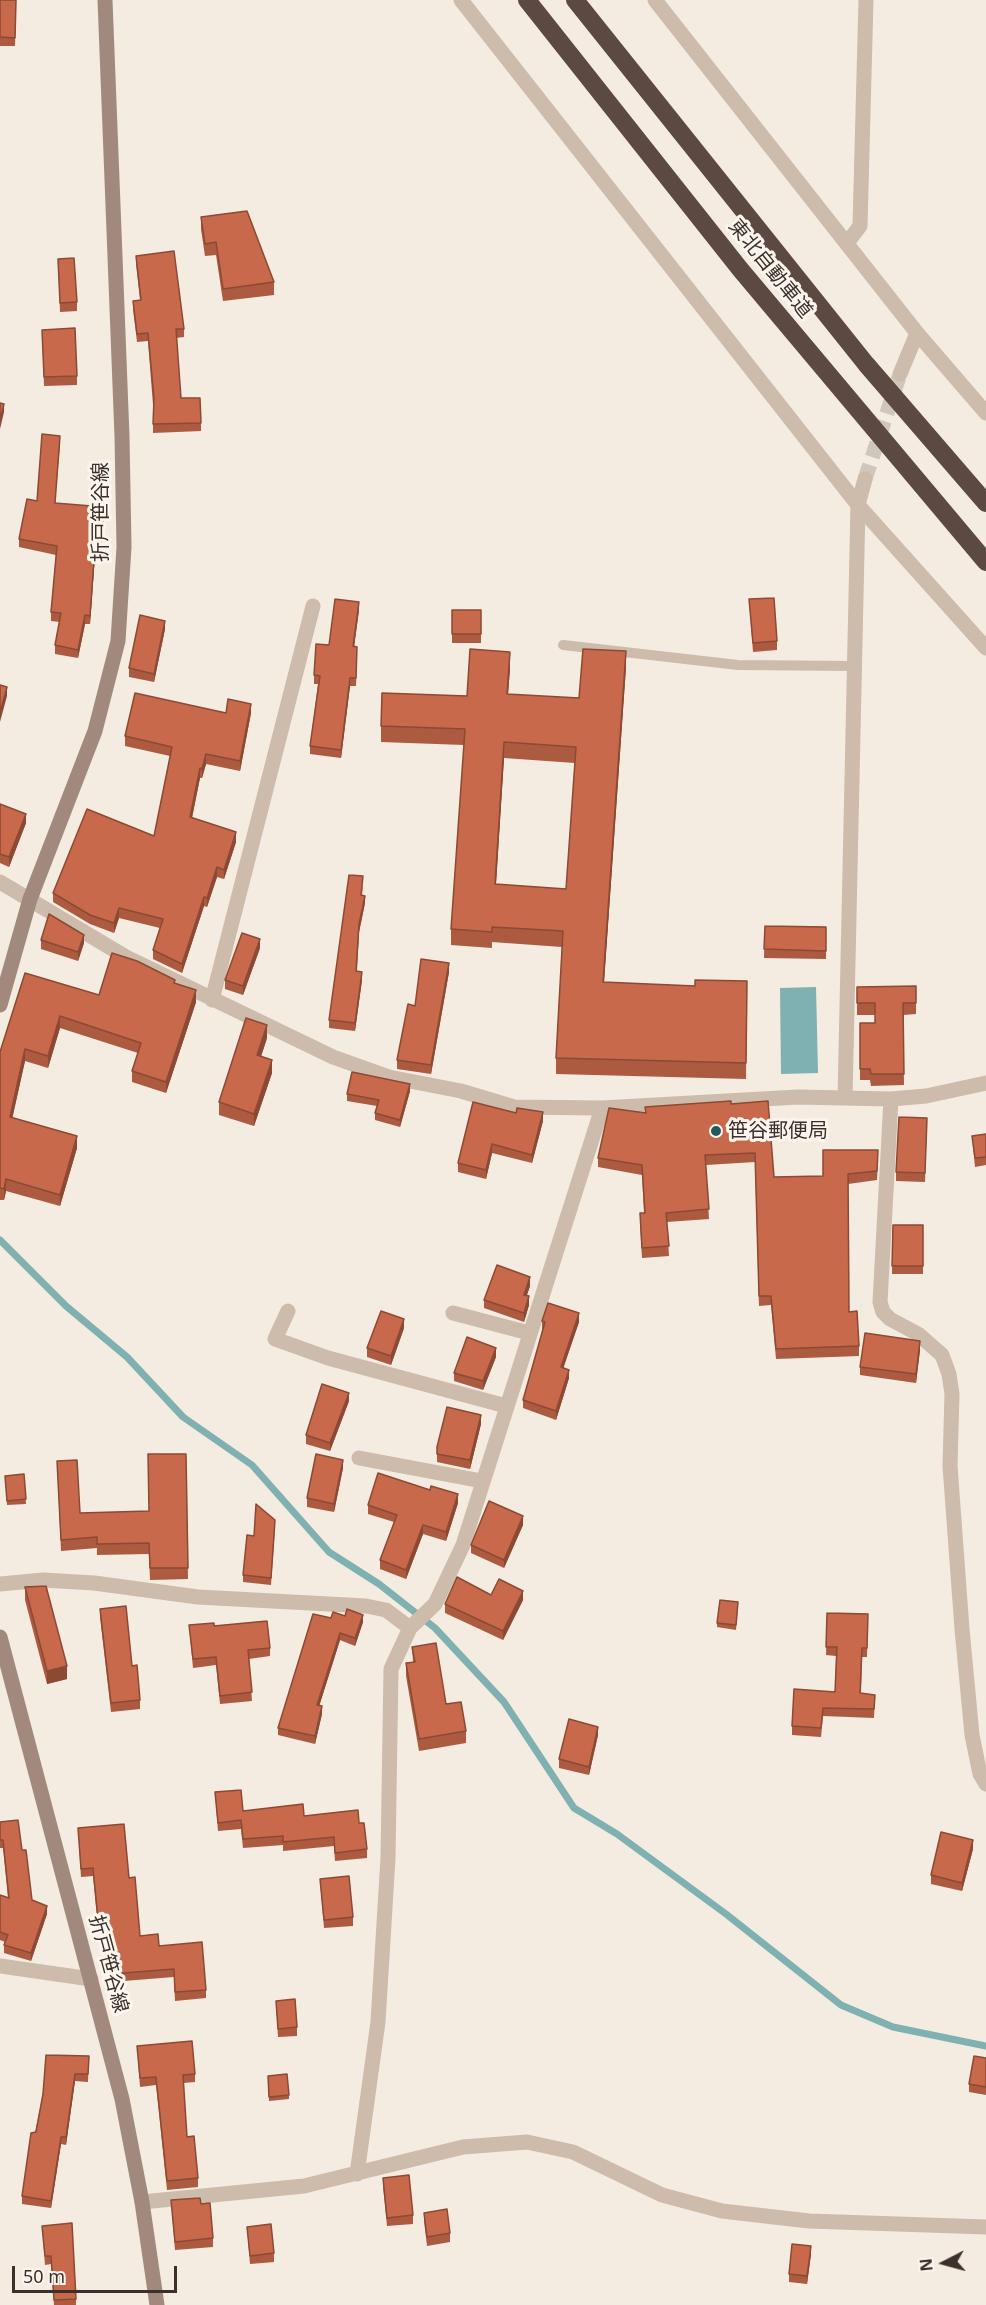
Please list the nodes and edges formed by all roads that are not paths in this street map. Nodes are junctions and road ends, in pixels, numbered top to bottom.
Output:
1 (105, 0) edge
2 (461, 0) edge
3 (527, 0) edge
4 (575, 0) edge
5 (655, 0) edge
6 (866, 0) edge
7 (847, 243) junction
8 (917, 333) junction
9 (900, 374) tunnel mouth
10 (986, 413) edge
11 (865, 479) tunnel mouth
12 (986, 503) edge
13 (858, 505) junction
14 (986, 562) edge
15 (313, 606) dead end
16 (562, 645) dead end
17 (986, 648) edge
18 (855, 666) junction
19 (0, 882) edge
20 (30, 899) junction
21 (212, 1000) junction
22 (0, 1005) edge
23 (986, 1083) edge
24 (845, 1098) junction
25 (891, 1099) junction
26 (602, 1108) junction
27 (288, 1311) dead end
28 (453, 1313) dead end
29 (529, 1333) junction
30 (507, 1406) junction
31 (359, 1458) dead end
32 (482, 1481) junction
33 (0, 1584) edge
34 (410, 1628) junction
35 (0, 1637) edge
36 (986, 1784) edge
37 (0, 1966) edge
38 (91, 1979) junction
39 (357, 2174) junction
40 (142, 2202) junction
41 (986, 2227) edge
42 (157, 2305) edge

1 - 20 main road, 折戸笹谷線
2 - 13 street
3 - 14 highway, 東北自動車道
4 - 12 highway, 東北自動車道
5 - 7 street
6 - 7 street
7 - 8 street
8 - 9 street
8 - 10 street
11 - 13 street
13 - 17 street
13 - 18 street
15 - 21 street
16 - 18 lane
18 - 24 street
19 - 20 street
20 - 21 street
20 - 22 main road, 折戸笹谷線
21 - 26 street
23 - 25 street
24 - 25 street
24 - 26 street
25 - 36 street
26 - 29 street
27 - 30 street
28 - 29 street
29 - 30 street
30 - 32 street
31 - 32 street
32 - 34 street
33 - 34 street
34 - 39 street
35 - 38 main road, 折戸笹谷線
37 - 38 street
38 - 40 main road, 折戸笹谷線
39 - 40 street
39 - 41 street
40 - 42 main road, 折戸笹谷線

